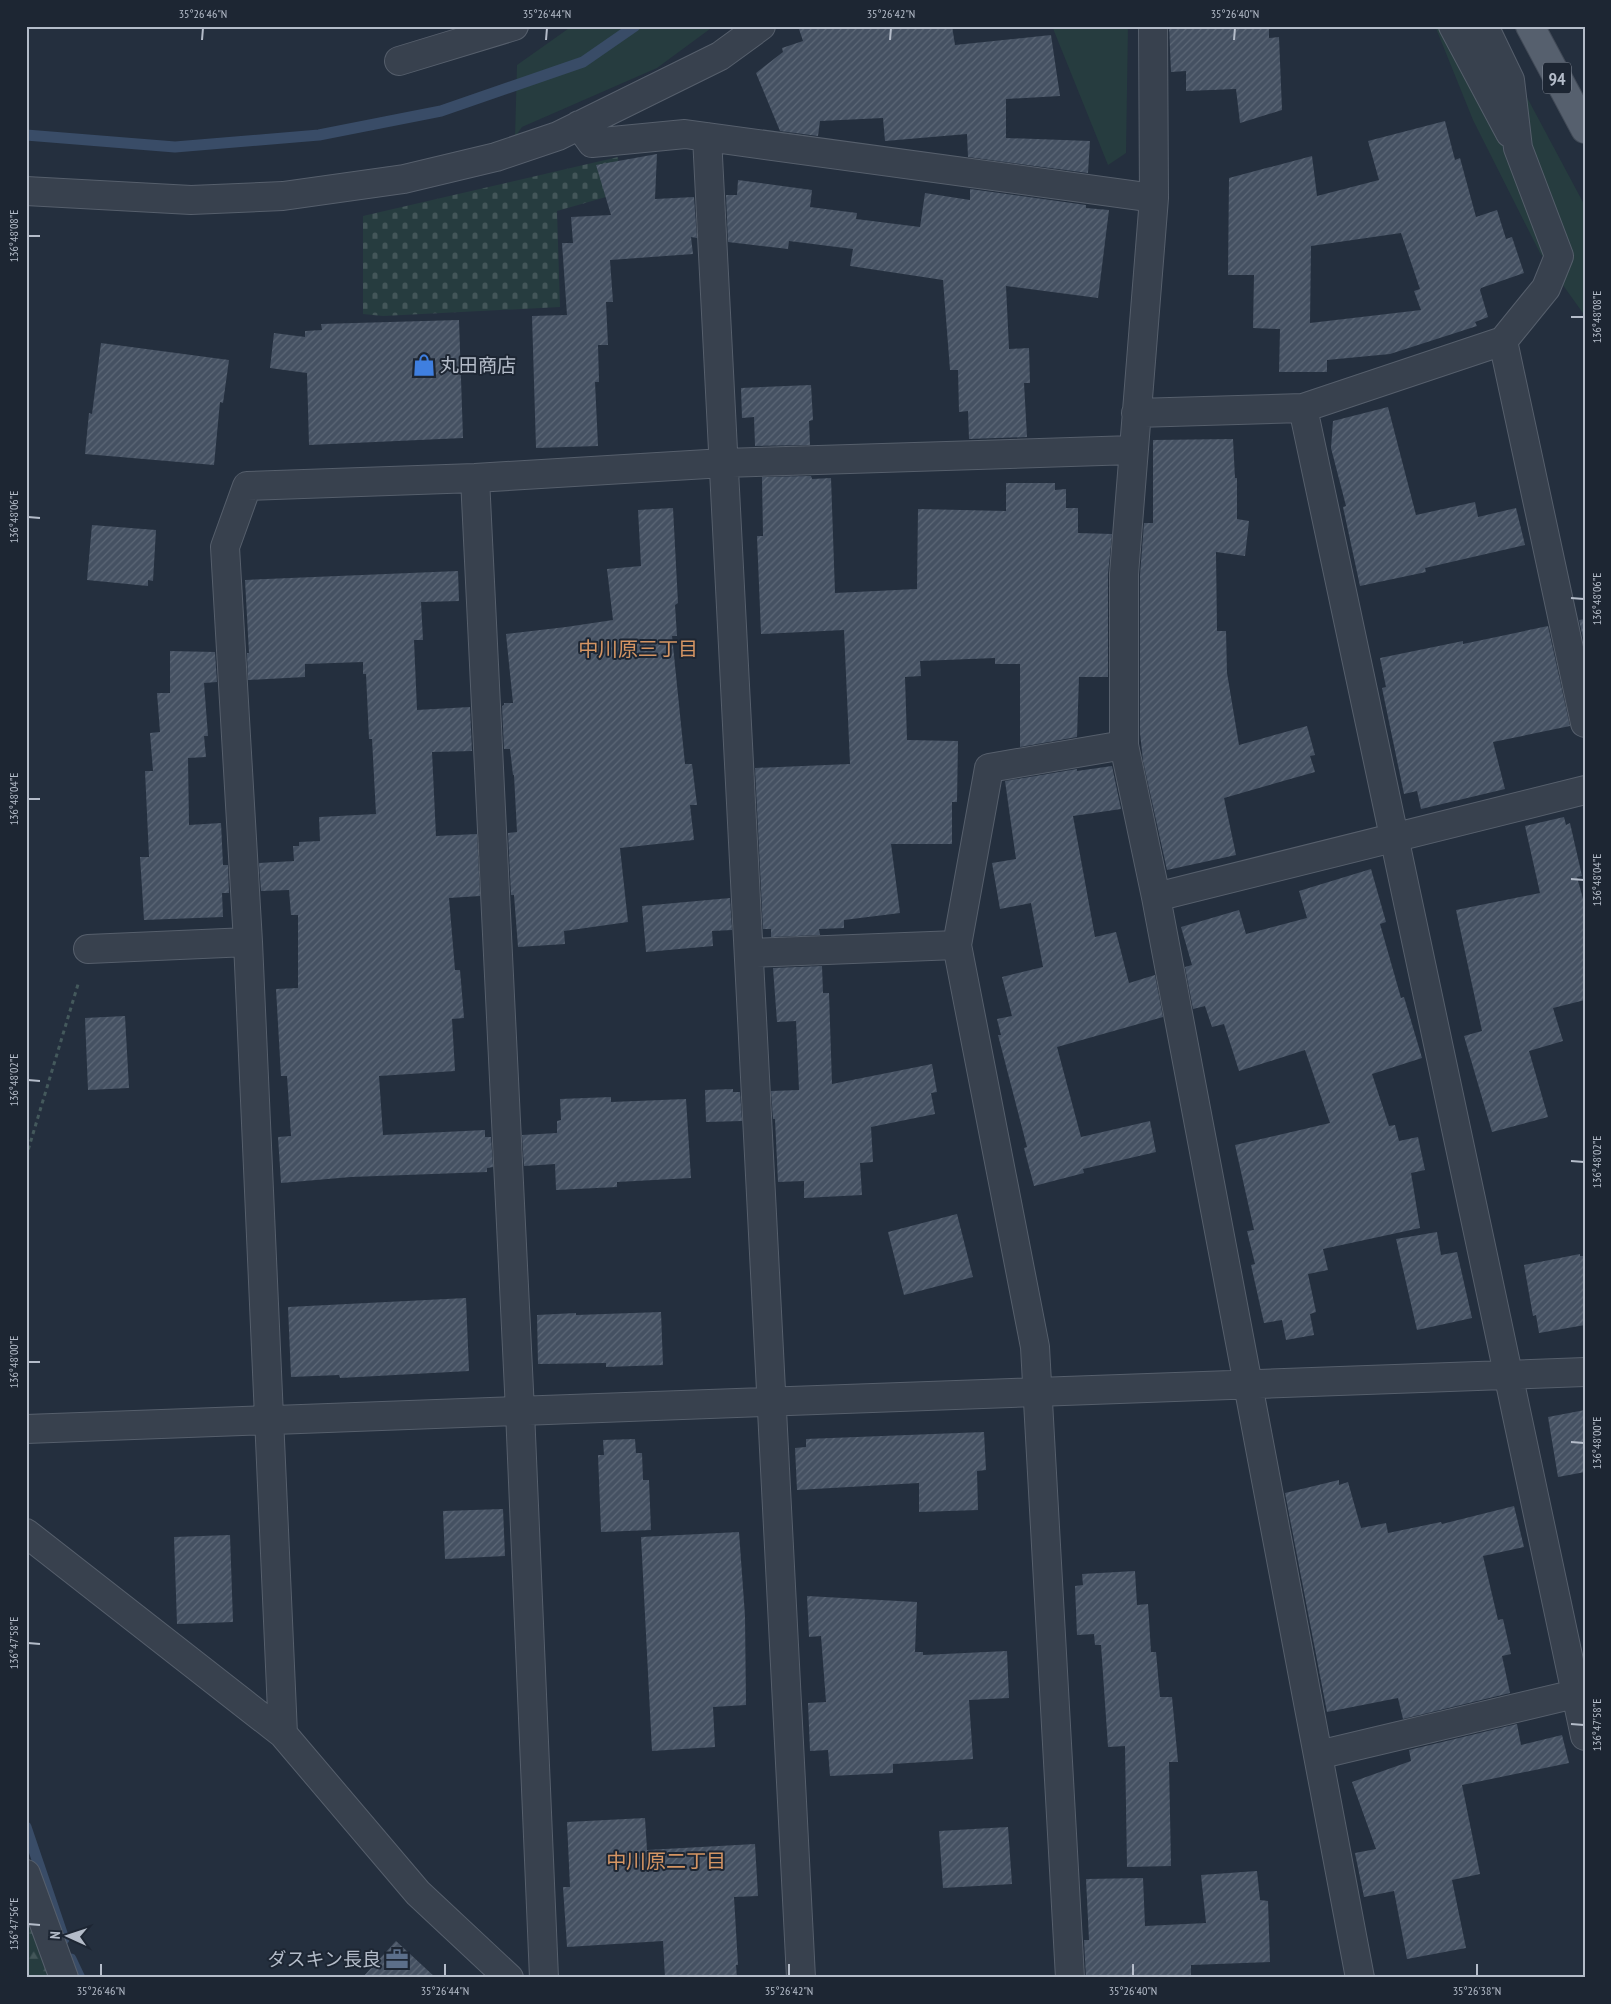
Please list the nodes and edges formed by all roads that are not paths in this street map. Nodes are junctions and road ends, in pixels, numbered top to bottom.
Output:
1 (514, 26) edge
2 (761, 26) edge
3 (1153, 26) edge
4 (1453, 26) edge
5 (1484, 26) edge
6 (1530, 26) edge
7 (399, 61) dead end
8 (579, 125) junction
9 (1585, 129) edge
10 (707, 137) junction
11 (1518, 148) junction
12 (26, 191) edge
13 (1154, 198) junction
14 (1503, 342) junction
15 (1303, 408) junction
16 (1136, 413) junction
17 (1133, 450) junction
18 (724, 463) junction
19 (475, 478) junction
20 (1585, 723) edge
21 (1124, 745) junction
22 (1585, 790) edge
23 (1393, 838) junction
24 (1156, 897) junction
25 (248, 942) junction
26 (957, 945) junction
27 (88, 949) road end
28 (749, 953) junction
29 (1585, 1372) edge
30 (1507, 1375) junction
31 (1249, 1384) junction
32 (1038, 1392) junction
33 (771, 1402) junction
34 (520, 1411) junction
35 (270, 1420) junction
36 (26, 1429) edge
37 (26, 1533) edge
38 (1576, 1694) junction
39 (283, 1734) junction
40 (1585, 1736) edge
41 (1318, 1755) junction
42 (26, 1874) edge
43 (64, 1978) edge
44 (509, 1978) edge
45 (544, 1978) edge
46 (801, 1978) edge
47 (1070, 1978) edge
48 (1360, 1978) edge

1 - 7 street
2 - 8 street
3 - 13 street
4 - 11 street
5 - 11 street
6 - 9 main road, 94
8 - 10 street
8 - 12 street
10 - 13 street
10 - 18 street
11 - 14 street
13 - 16 street
14 - 15 street
14 - 20 street
15 - 16 street
15 - 23 street
16 - 17 street
17 - 18 street
17 - 21 street
18 - 19 street
18 - 28 street
19 - 25 street
19 - 34 street
21 - 24 street
21 - 26 street
22 - 23 street
23 - 24 street
23 - 30 street
24 - 31 street
25 - 27 street
25 - 35 street
26 - 28 street
26 - 32 street
28 - 33 street
29 - 30 street
30 - 31 street
30 - 38 street
31 - 32 street
31 - 41 street
32 - 33 street
32 - 47 street
33 - 34 street
33 - 46 street
34 - 35 street
34 - 45 street
35 - 36 street
35 - 39 street
37 - 39 street
38 - 40 street
38 - 41 street
39 - 44 street
41 - 48 street
42 - 43 street

